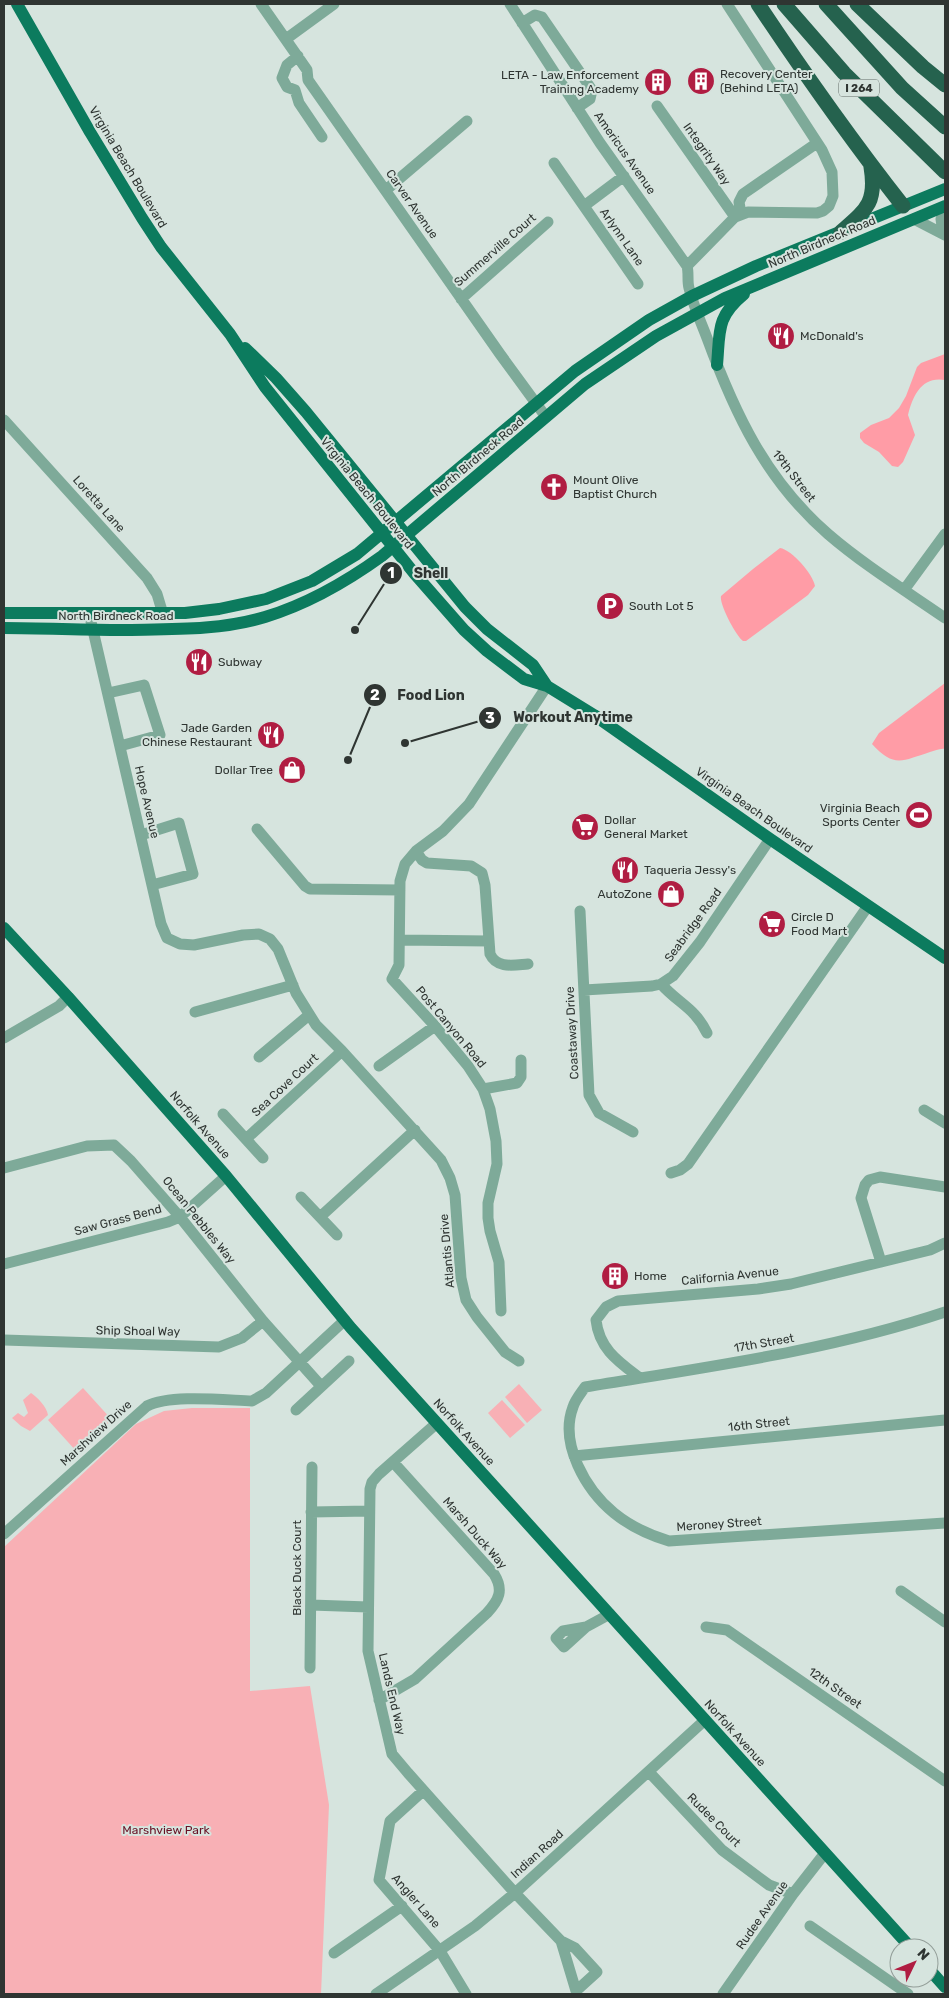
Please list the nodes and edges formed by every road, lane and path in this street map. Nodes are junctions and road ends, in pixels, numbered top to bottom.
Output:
1 (17, 4) edge
2 (261, 4) edge
3 (334, 4) edge
4 (510, 4) edge
5 (727, 4) edge
6 (758, 4) edge
7 (784, 4) edge
8 (826, 4) edge
9 (857, 4) edge
10 (522, 23) junction
11 (286, 39) junction
12 (298, 56) junction
13 (308, 80) junction
14 (945, 85) edge
15 (295, 90) junction
16 (657, 106) dead end
17 (577, 108) junction
18 (468, 121) dead end
19 (945, 127) edge
20 (322, 137) dead end
21 (817, 143) junction
22 (554, 164) dead end
23 (871, 166) junction
24 (942, 169) edge
25 (624, 176) junction
26 (945, 189) edge
27 (386, 190) junction
28 (584, 206) junction
29 (903, 206) junction
30 (945, 206) edge
31 (738, 215) junction
32 (914, 219) junction
33 (548, 222) dead end
34 (841, 232) junction
35 (944, 234) edge
36 (687, 266) junction
37 (638, 284) dead end
38 (753, 286) junction
39 (692, 296) junction
40 (461, 299) junction
41 (698, 311) junction
42 (230, 334) junction
43 (717, 365) junction
44 (536, 403) junction
45 (546, 417) junction
46 (4, 420) edge
47 (396, 523) junction
48 (383, 534) junction
49 (945, 534) edge
50 (406, 536) junction
51 (394, 547) junction
52 (904, 590) junction
53 (239, 606) junction
54 (4, 612) edge
55 (90, 613) junction
56 (163, 614) junction
57 (945, 618) edge
58 (242, 623) junction
59 (4, 628) edge
60 (94, 631) junction
61 (547, 686) junction
62 (108, 693) junction
63 (120, 746) junction
64 (257, 829) dead end
65 (140, 835) junction
66 (770, 839) junction
67 (416, 850) junction
68 (152, 885) junction
69 (400, 890) junction
70 (868, 906) junction
71 (580, 910) dead end
72 (4, 928) edge
73 (270, 939) joint
74 (400, 940) junction
75 (489, 940) junction
76 (945, 958) edge
77 (528, 964) dead end
78 (661, 984) junction
79 (293, 985) junction
80 (584, 990) junction
81 (68, 997) junction
82 (195, 1012) dead end
83 (309, 1015) junction
84 (435, 1026) junction
85 (707, 1033) dead end
86 (4, 1038) edge
87 (342, 1051) junction
88 (260, 1057) dead end
89 (521, 1060) dead end
90 (378, 1066) dead end
91 (483, 1089) junction
92 (924, 1110) dead end
93 (223, 1114) dead end
94 (945, 1123) edge
95 (415, 1130) junction
96 (633, 1132) dead end
97 (246, 1140) junction
98 (263, 1158) dead end
99 (4, 1168) edge
100 (671, 1173) dead end
101 (226, 1176) junction
102 (945, 1187) edge
103 (301, 1197) dead end
104 (180, 1217) junction
105 (320, 1217) junction
106 (337, 1235) dead end
107 (945, 1243) edge
108 (881, 1262) junction
109 (4, 1264) edge
110 (501, 1311) dead end
111 (945, 1312) edge
112 (345, 1320) junction
113 (263, 1321) junction
114 (4, 1340) edge
115 (349, 1361) dead end
116 (519, 1361) dead end
117 (300, 1362) junction
118 (640, 1378) junction
119 (322, 1386) junction
120 (585, 1387) joint
121 (296, 1410) dead end
122 (945, 1420) edge
123 (437, 1423) junction
124 (574, 1456) junction
125 (393, 1462) junction
126 (312, 1467) dead end
127 (369, 1511) junction
128 (312, 1512) junction
129 (945, 1523) edge
130 (4, 1534) edge
131 (900, 1591) dead end
132 (311, 1605) junction
133 (368, 1607) junction
134 (610, 1614) junction
135 (945, 1622) edge
136 (586, 1627) dead end
137 (706, 1627) dead end
138 (310, 1668) dead end
139 (379, 1700) junction
140 (705, 1720) junction
141 (648, 1772) junction
142 (945, 1781) edge
143 (423, 1791) junction
144 (825, 1853) junction
145 (515, 1893) junction
146 (793, 1894) junction
147 (402, 1906) junction
148 (810, 1926) dead end
149 (901, 1938) edge
150 (562, 1941) dead end
151 (440, 1951) junction
152 (334, 1953) dead end
153 (376, 1994) edge
154 (466, 1994) edge
155 (725, 1994) edge
156 (908, 1994) edge

1 - 42 main road, Virginia Beach Boulevard
2 - 11 street, Carver Avenue
3 - 11 street
4 - 10 street, Americus Avenue
5 - 21 street
6 - 23 highway
7 - 24 highway, I 264
8 - 19 highway, I 264
9 - 14 highway
10 - 17 street, Americus Avenue
10 - 17 street
11 - 12 street, Carver Avenue
12 - 13 street, Carver Avenue
12 - 15 street
13 - 15 street
13 - 27 street, Carver Avenue
15 - 20 street
16 - 31 street, Integrity Way
17 - 25 street, Americus Avenue
18 - 27 street
21 - 31 street
21 - 31 street
22 - 28 street, Arlynn Lane
23 - 29 highway
23 - 34 highway
25 - 28 street, Arlynn Lane
25 - 36 street, Americus Avenue
26 - 29 main road, North Birdneck Road
27 - 40 street, Carver Avenue
28 - 37 street, Arlynn Lane
29 - 32 main road
29 - 34 main road, North Birdneck Road
30 - 32 main road, North Birdneck Road
30 - 35 street
31 - 36 street
32 - 35 street
32 - 38 main road, North Birdneck Road
33 - 40 street, Summerville Court
34 - 39 main road, North Birdneck Road
36 - 39 street, 19th Street
38 - 41 main road, North Birdneck Road
38 - 43 main road
39 - 41 street, 19th Street
39 - 44 main road, North Birdneck Road
40 - 44 street, Carver Avenue
41 - 43 street, 19th Street
41 - 45 main road, North Birdneck Road
42 - 47 main road, Virginia Beach Boulevard
42 - 48 main road, Virginia Beach Boulevard
43 - 52 street, 19th Street
44 - 45 street, Carver Avenue
44 - 47 main road, North Birdneck Road
45 - 50 main road, North Birdneck Road
46 - 56 street, Loretta Lane
47 - 48 main road, North Birdneck Road
47 - 50 main road, Virginia Beach Boulevard
48 - 51 main road, Virginia Beach Boulevard
48 - 53 main road, North Birdneck Road
49 - 52 street
50 - 51 main road, North Birdneck Road
50 - 61 main road, Virginia Beach Boulevard
51 - 58 main road, North Birdneck Road
51 - 61 main road, Virginia Beach Boulevard
52 - 57 street, 19th Street
53 - 56 main road, North Birdneck Road
53 - 58 street
54 - 55 main road, North Birdneck Road
55 - 56 main road, North Birdneck Road
55 - 60 street, Hope Avenue
58 - 60 main road, North Birdneck Road
59 - 60 main road, North Birdneck Road
60 - 62 street, Hope Avenue
61 - 66 main road, Virginia Beach Boulevard
61 - 67 street
62 - 63 street, Hope Avenue
62 - 63 street
63 - 65 street, Hope Avenue
64 - 69 street
65 - 68 street, Hope Avenue
65 - 68 street
66 - 70 main road, Virginia Beach Boulevard
66 - 78 street, Seabridge Road
67 - 69 street
67 - 75 street
68 - 73 street, Hope Avenue
69 - 74 street
70 - 76 main road, Virginia Beach Boulevard
70 - 100 street
71 - 80 street, Coastaway Drive
72 - 81 main road, Norfolk Avenue
73 - 79 street, Atlantis Drive
74 - 75 street
74 - 84 street, Post Canyon Road
75 - 77 street
78 - 80 street
78 - 85 street
79 - 82 street
79 - 83 street, Atlantis Drive
80 - 96 street, Coastaway Drive
81 - 86 street
81 - 101 main road, Norfolk Avenue
83 - 87 street, Atlantis Drive
83 - 88 street
84 - 90 street
84 - 91 street, Post Canyon Road
87 - 95 street, Atlantis Drive
87 - 97 street, Sea Cove Court
89 - 91 street
91 - 110 street, Post Canyon Road
92 - 94 street
93 - 97 street
95 - 105 street
95 - 116 street, Atlantis Drive
97 - 98 street
99 - 104 street, Ocean Pebbles Way
101 - 104 street, Saw Grass Bend
101 - 112 main road, Norfolk Avenue
102 - 108 street
103 - 105 street
104 - 109 street, Saw Grass Bend
104 - 113 street, Ocean Pebbles Way
105 - 106 street
107 - 108 street, California Avenue
108 - 118 street, California Avenue
111 - 118 street, 17th Street
112 - 117 street, Marshview Drive
112 - 123 main road, Norfolk Avenue
113 - 114 street, Ship Shoal Way
113 - 117 street, Ocean Pebbles Way
115 - 119 street
117 - 119 street, Ocean Pebbles Way
117 - 130 street, Marshview Drive
118 - 120 street, 17th Street
119 - 121 street
120 - 124 street, Meroney Street
122 - 124 street, 16th Street
123 - 125 street, Lands End Way
123 - 134 main road, Norfolk Avenue
124 - 129 street, Meroney Street
125 - 127 street, Lands End Way
125 - 139 street, Marsh Duck Way
126 - 128 street, Black Duck Court
127 - 128 street
127 - 133 street, Lands End Way
128 - 132 street, Black Duck Court
131 - 135 street
132 - 133 street
132 - 138 street, Black Duck Court
133 - 139 street, Lands End Way
134 - 136 street
134 - 140 main road, Norfolk Avenue
137 - 142 street, 12th Street
139 - 143 street, Lands End Way
140 - 141 street, Indian Road
140 - 144 main road, Norfolk Avenue
141 - 145 street, Indian Road
141 - 146 street, Rudee Court
143 - 145 street, Lands End Way
143 - 147 street, Angler Lane
144 - 146 street, Rudee Avenue
144 - 149 main road, Norfolk Avenue
145 - 150 street, Lands End Way
145 - 151 street, Indian Road
146 - 155 street, Rudee Avenue
147 - 151 street, Angler Lane
147 - 152 street
148 - 156 street
151 - 153 street, Indian Road
151 - 154 street, Angler Lane

